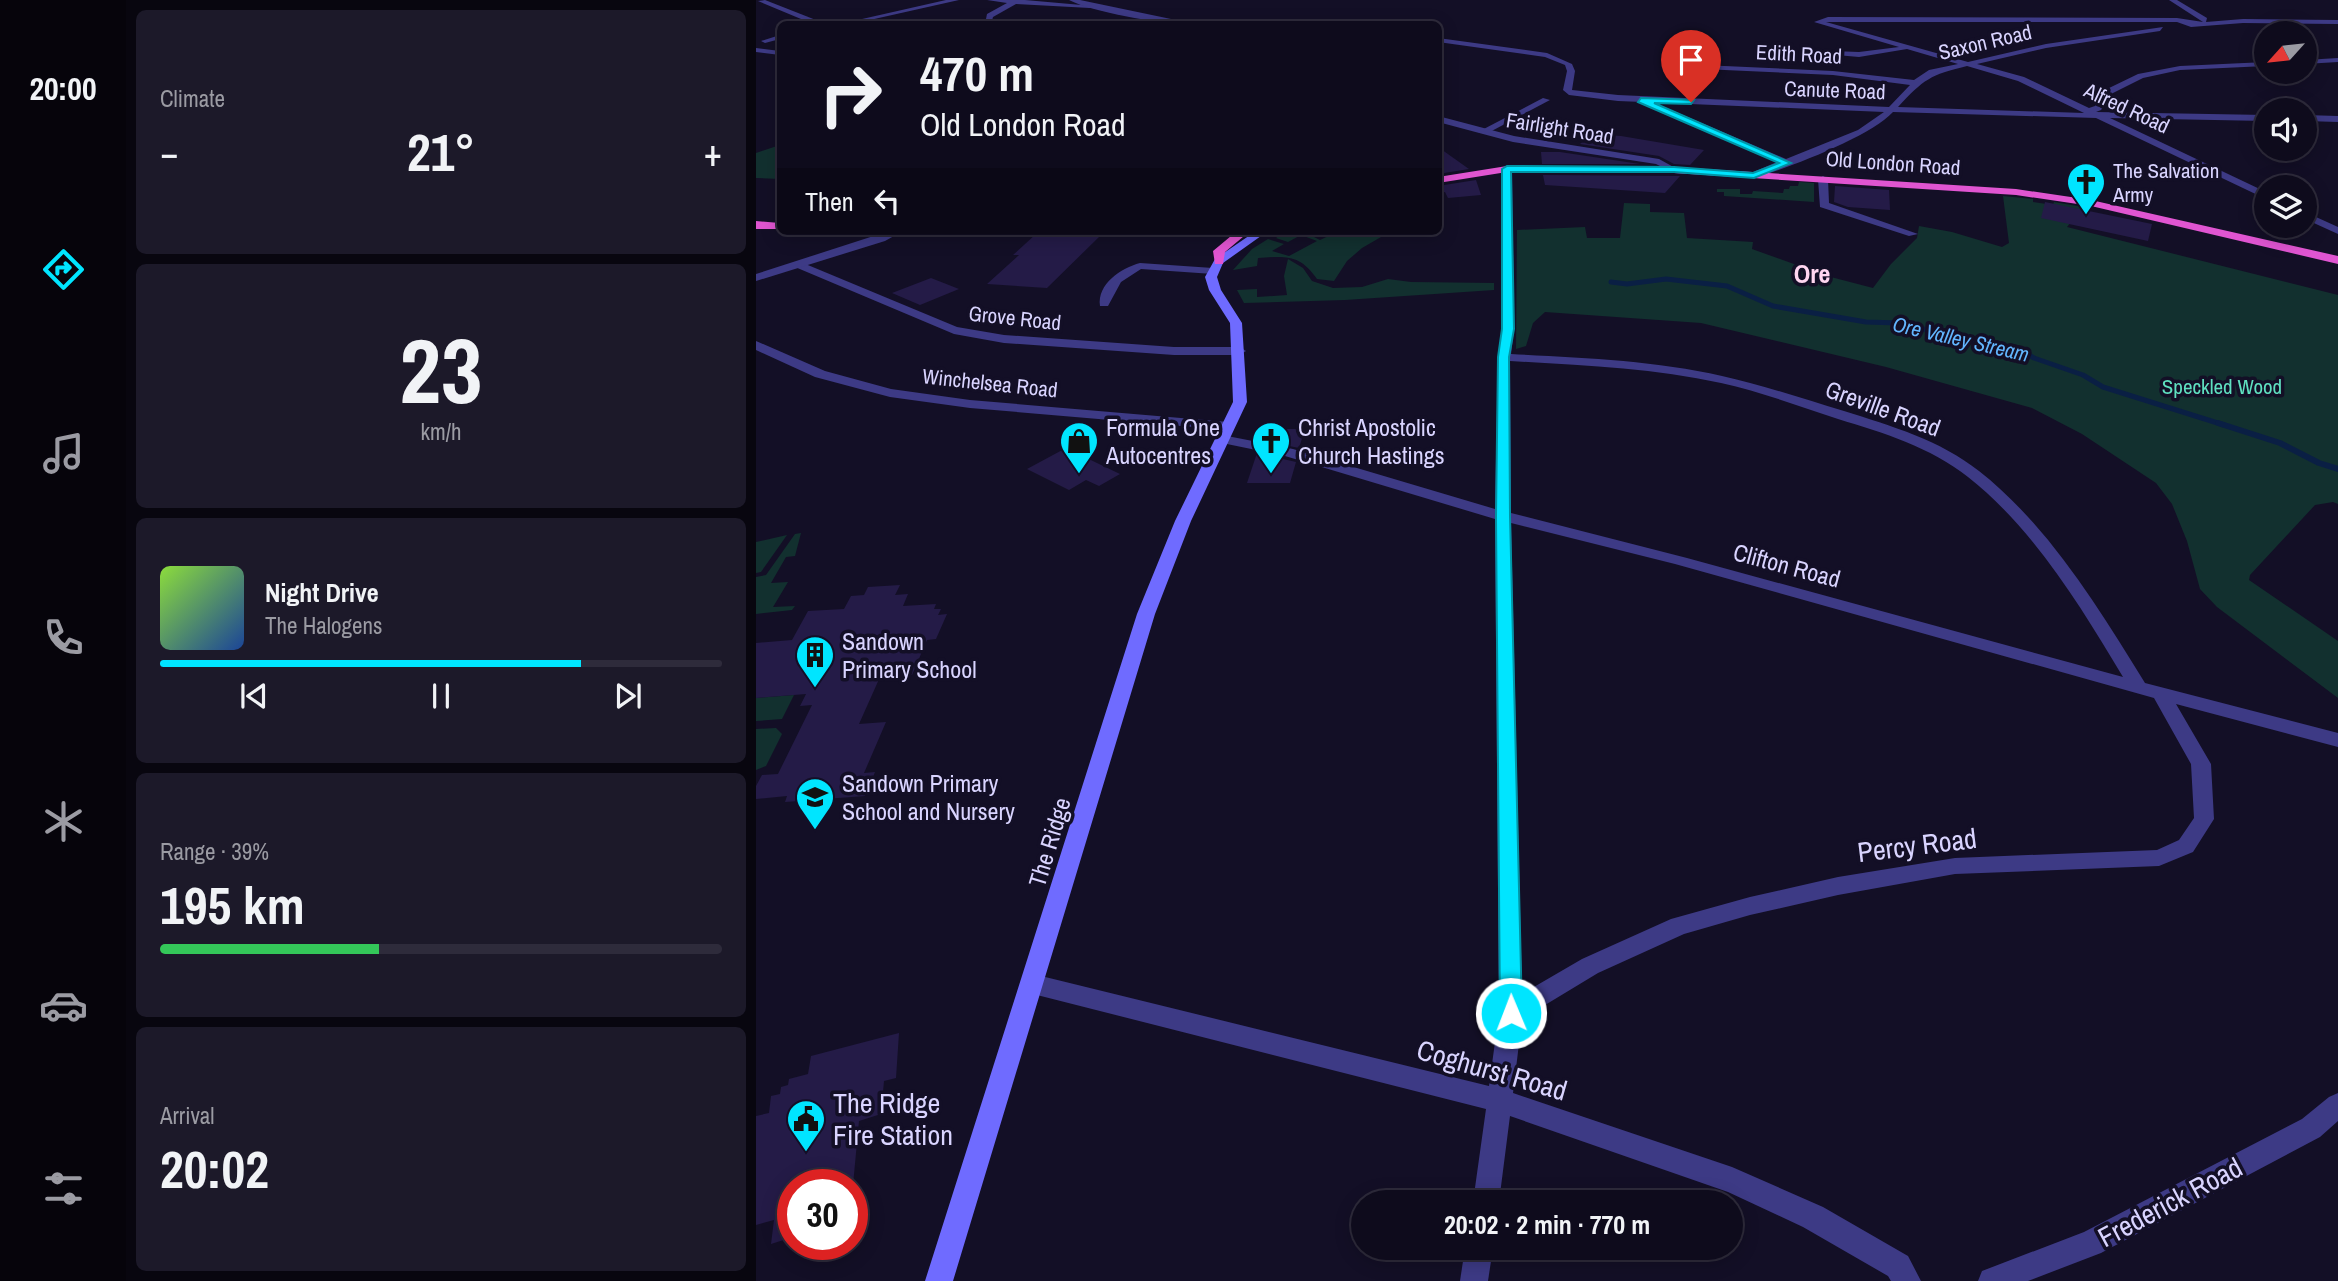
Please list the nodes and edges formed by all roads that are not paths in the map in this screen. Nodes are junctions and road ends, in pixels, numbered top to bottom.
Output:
1 (956, 0) edge
2 (990, 0) edge
3 (1072, 0) edge
4 (2172, 0) edge
5 (761, 1) edge
6 (1014, 2) junction
7 (1090, 6) junction
8 (811, 21) edge
9 (858, 21) edge
10 (989, 21) edge
11 (1174, 21) edge
12 (2338, 22) edge
13 (2210, 23) junction
14 (2200, 24) junction
15 (760, 39) edge
16 (1442, 41) edge
17 (1911, 47) junction
18 (756, 48) edge
19 (1806, 52) dead end
20 (777, 53) edge
21 (2338, 60) edge
22 (2317, 61) edge
23 (1968, 62) junction
24 (2254, 65) edge
25 (1679, 66) dead end
26 (1916, 83) junction
27 (1546, 100) dead end
28 (1641, 100) junction
29 (1893, 110) junction
30 (2090, 111) junction
31 (2100, 116) junction
32 (2254, 118) edge
33 (2317, 119) edge
34 (1442, 120) edge
35 (2338, 121) edge
36 (1483, 132) junction
37 (1787, 163) junction
38 (1507, 169) junction
39 (1674, 170) junction
40 (1754, 175) junction
41 (1442, 179) edge
42 (1823, 179) junction
43 (2254, 190) edge
44 (2317, 221) edge
45 (756, 225) edge
46 (777, 226) edge
47 (2338, 231) edge
48 (1913, 234) dead end
49 (890, 235) edge
50 (1239, 235) edge
51 (1258, 235) edge
52 (2338, 260) edge
53 (799, 265) junction
54 (1216, 266) junction
55 (756, 278) edge
56 (1104, 303) dead end
57 (756, 345) edge
58 (1240, 351) junction
59 (1504, 357) junction
60 (1225, 433) junction
61 (1503, 516) junction
62 (2139, 688) junction
63 (2161, 694) junction
64 (2338, 740) edge
65 (1033, 984) junction
66 (1511, 1013) junction
67 (1500, 1101) junction
68 (2338, 1105) edge
69 (1488, 1190) edge
70 (1477, 1260) edge
71 (939, 1281) edge
72 (1474, 1281) edge
73 (1907, 1281) edge
74 (1992, 1281) edge

1 - 9 street
2 - 6 street
3 - 7 street
4 - 13 street
5 - 8 street
6 - 7 street
6 - 10 street
7 - 11 street
12 - 13 street, Saxon Road
13 - 14 street, Saxon Road
14 - 17 street, Alfred Road
14 - 23 street, Saxon Road
15 - 18 street
16 - 28 street, Canute Road
17 - 19 street
17 - 23 street, Alfred Road
18 - 20 street
21 - 22 street
23 - 26 street, Saxon Road
23 - 30 street, Alfred Road
24 - 30 street
25 - 26 street, Edith Road
26 - 29 street, Saxon Road
27 - 36 street
28 - 29 street, Canute Road
28 - 37 street
29 - 31 street, Canute Road
29 - 37 street, Saxon Road
30 - 31 street, Alfred Road
31 - 32 street, Canute Road
31 - 43 street, Alfred Road
33 - 35 street
34 - 36 street, Fairlight Road
36 - 39 street, Fairlight Road
37 - 40 street, Saxon Road
38 - 39 highway, Old London Road
38 - 41 highway, Old London Road
38 - 59 street
39 - 40 highway, Old London Road
40 - 42 highway, Old London Road
42 - 48 street
42 - 52 highway, Old London Road
44 - 47 street
45 - 46 highway
49 - 53 street
50 - 54 highway
51 - 54 main road
53 - 55 street
53 - 58 street, Grove Road
54 - 56 street
54 - 58 main road
57 - 60 street, Winchelsea Road
58 - 60 main road
59 - 61 street
59 - 62 street, Greville Road
60 - 61 street, Clifton Road
60 - 65 main road, The Ridge
61 - 62 street, Clifton Road
61 - 66 street
62 - 63 street, Clifton Road
63 - 64 street, Clifton Road
63 - 66 street, Percy Road
65 - 67 street, Coghurst Road
65 - 71 main road, The Ridge
66 - 67 street
67 - 69 street
67 - 73 street, Coghurst Road
68 - 74 street, Frederick Road
70 - 72 street

